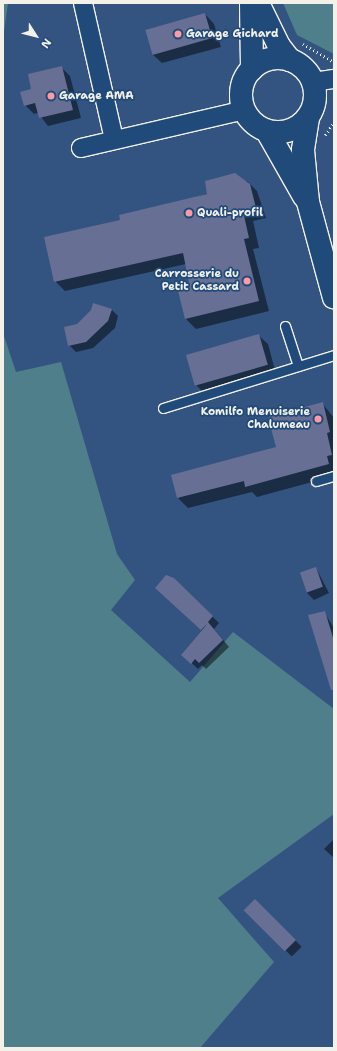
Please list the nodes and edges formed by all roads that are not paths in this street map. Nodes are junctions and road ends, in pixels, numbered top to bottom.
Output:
1 (83, 3) edge
2 (251, 3) edge
3 (258, 3) edge
4 (293, 50) junction
5 (252, 69) junction
6 (324, 81) edge
7 (244, 110) junction
8 (308, 118) junction
9 (267, 131) junction
10 (114, 139) junction
11 (82, 148) dead end
12 (308, 202) junction
13 (334, 298) edge
14 (285, 326) dead end
15 (334, 355) edge
16 (298, 366) junction
17 (163, 408) dead end
18 (334, 476) edge
19 (316, 481) dead end

1 - 10 street
2 - 5 street
3 - 4 street
4 - 5 street
4 - 6 street
5 - 7 street
6 - 8 street
7 - 9 street
7 - 10 street
8 - 9 street
8 - 12 street
9 - 12 street
10 - 11 street
12 - 13 street
14 - 16 lane
15 - 16 lane
16 - 17 lane
18 - 19 lane

